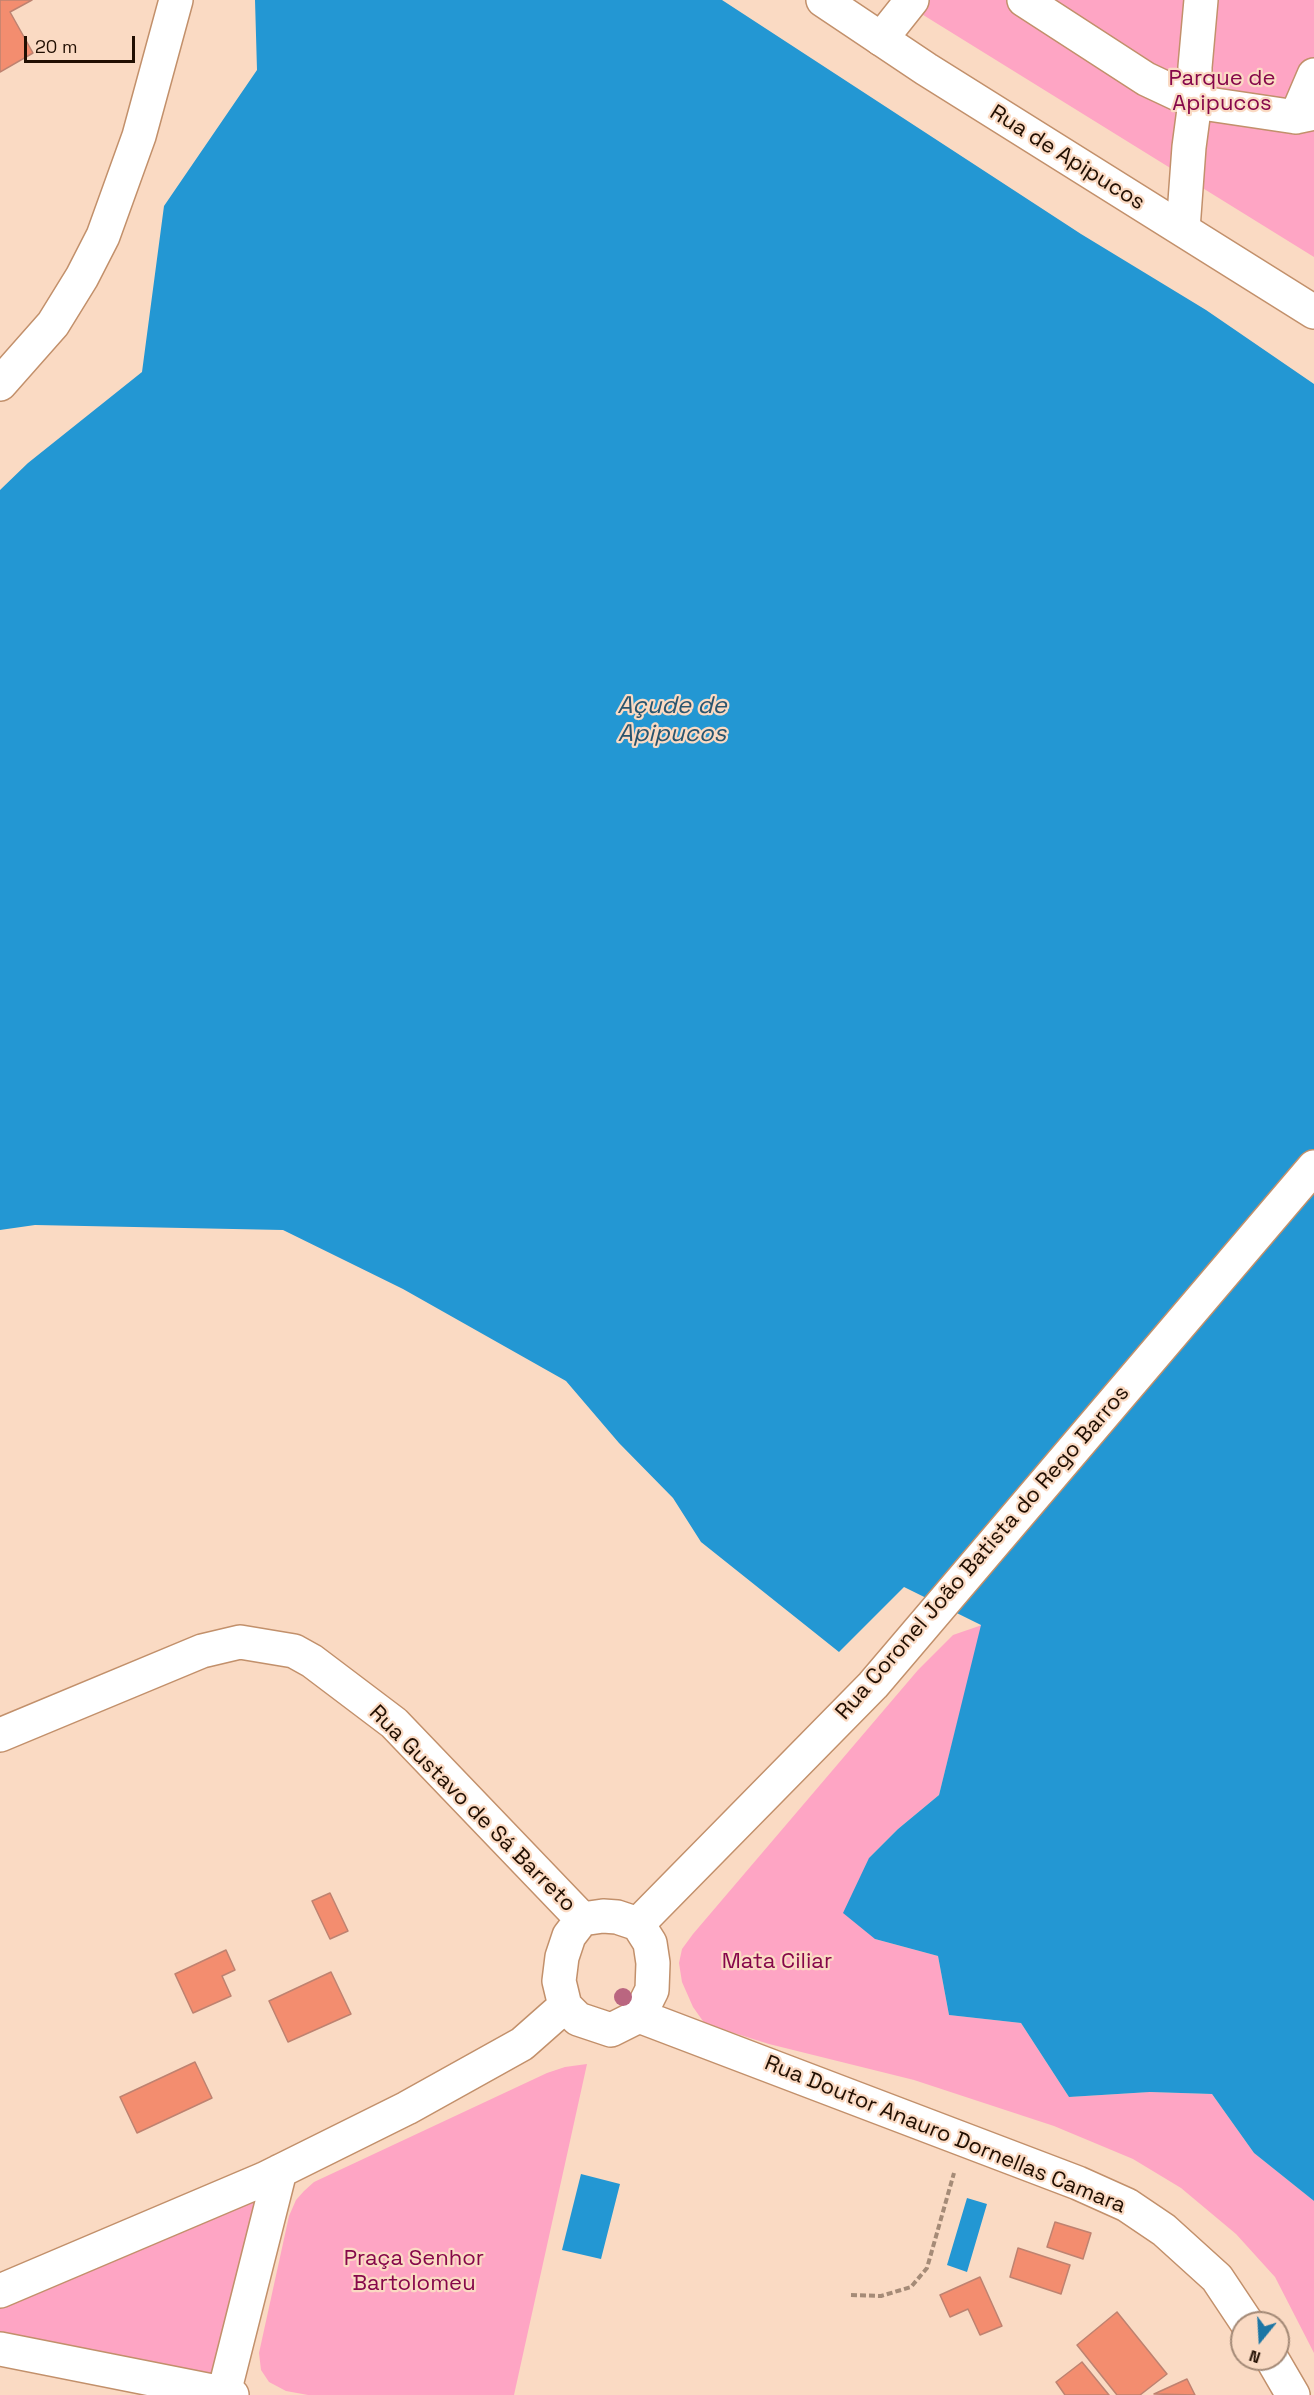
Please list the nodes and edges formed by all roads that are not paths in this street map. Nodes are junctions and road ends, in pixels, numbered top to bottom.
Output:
1 (176, 0) edge
2 (822, 0) edge
3 (912, 0) edge
4 (1024, 0) edge
5 (1201, 0) edge
6 (881, 39) junction
7 (1314, 75) edge
8 (1195, 102) junction
9 (1305, 115) edge
10 (1183, 229) junction
11 (1314, 312) edge
12 (0, 384) edge
13 (1314, 1167) edge
14 (0, 1736) edge
15 (582, 1919) junction
16 (638, 1924) junction
17 (565, 2006) junction
18 (639, 2016) junction
19 (280, 2171) junction
20 (0, 2291) edge
21 (1239, 2311) edge
22 (0, 2349) edge
23 (1279, 2371) edge
24 (228, 2394) edge
25 (1293, 2395) edge

1 - 12 street
2 - 6 street, Rua de Apipucos
3 - 6 street
4 - 8 street
5 - 8 street
6 - 10 street, Rua de Apipucos
7 - 9 street
8 - 9 street
8 - 10 street
10 - 11 street, Rua de Apipucos
13 - 16 street, Rua Coronel João Batista do Rego Barros
14 - 15 street, Rua Gustavo de Sá Barreto
15 - 16 street
15 - 17 street
16 - 18 street
17 - 18 street
17 - 19 street
18 - 21 street, Rua Doutor Anauro Dornellas Camara
19 - 20 street
19 - 24 street
22 - 24 street
23 - 25 street

